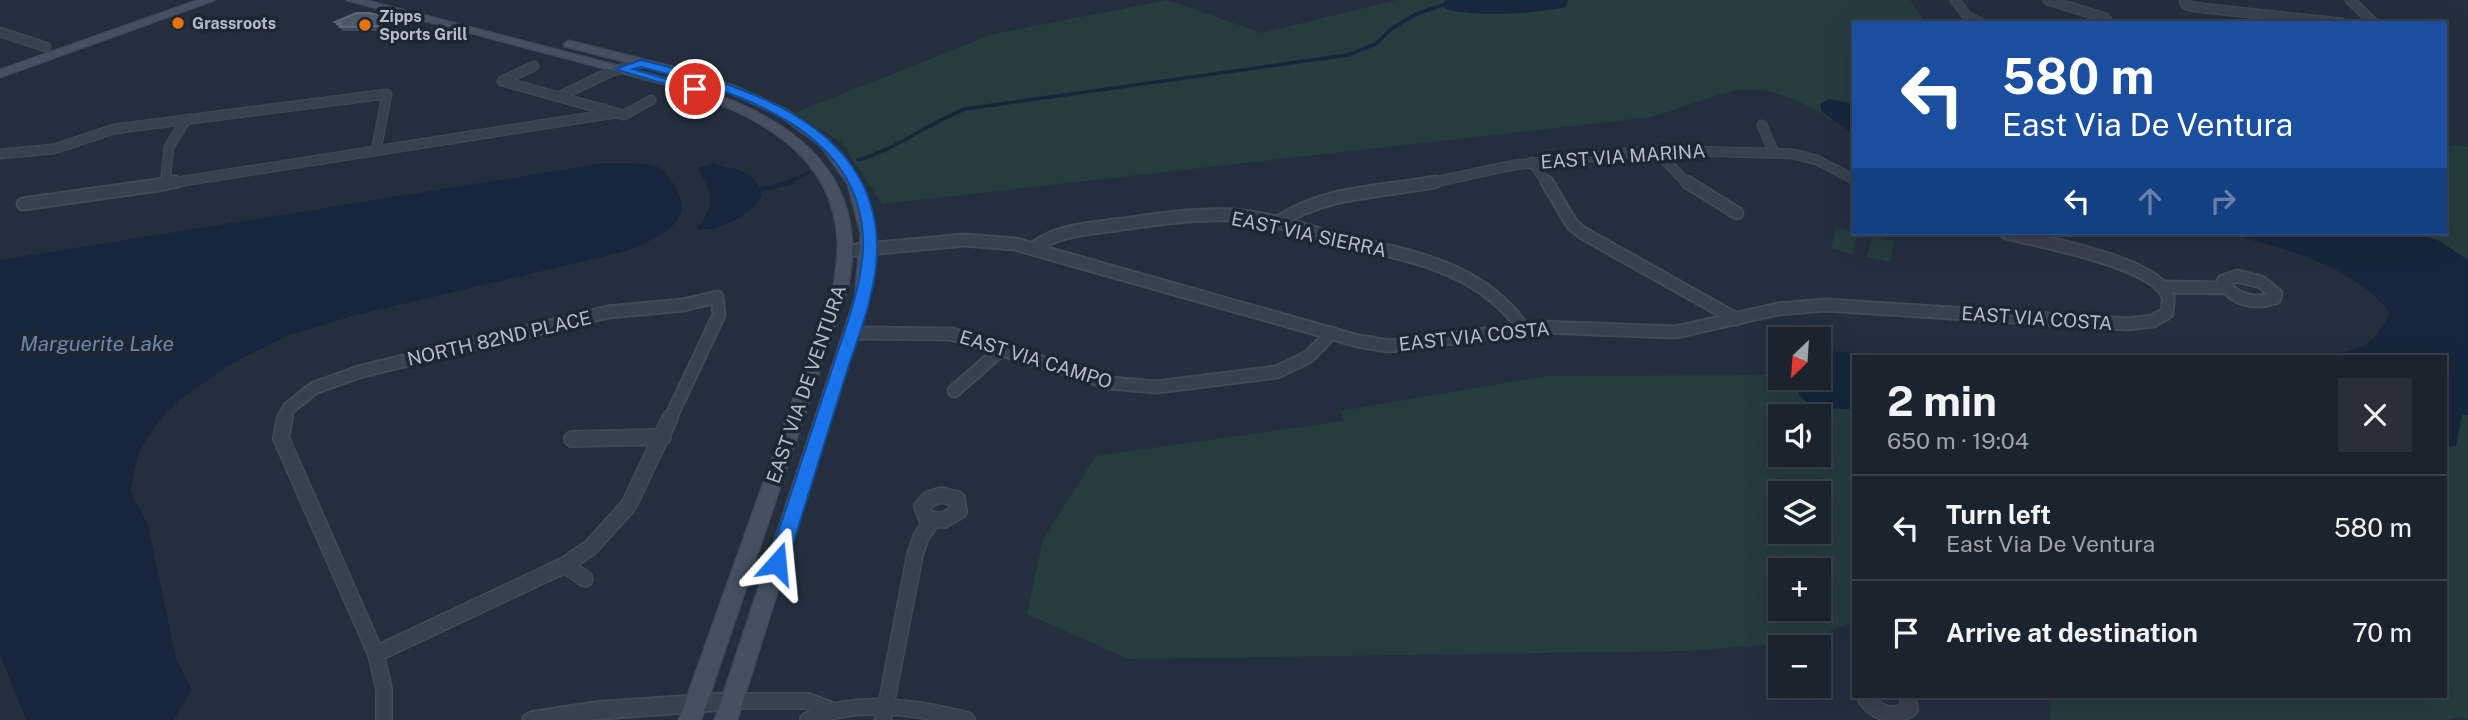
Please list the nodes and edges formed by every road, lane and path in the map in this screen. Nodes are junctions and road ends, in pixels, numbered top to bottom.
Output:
1 (180, 0) edge
2 (209, 0) edge
3 (352, 0) edge
4 (394, 0) edge
5 (1955, 0) edge
6 (2048, 0) edge
7 (2350, 0) edge
8 (2186, 3) edge
9 (2094, 19) edge
10 (1976, 21) edge
11 (2326, 21) edge
12 (2372, 21) edge
13 (0, 32) edge
14 (46, 47) junction
15 (0, 62) edge
16 (641, 63) junction
17 (534, 66) dead end
18 (621, 69) junction
19 (0, 74) edge
20 (563, 98) junction
21 (651, 100) dead end
22 (616, 113) junction
23 (185, 121) junction
24 (1762, 125) dead end
25 (1655, 150) junction
26 (376, 151) junction
27 (1774, 153) junction
28 (0, 154) edge
29 (1532, 162) junction
30 (1852, 179) edge
31 (1432, 183) junction
32 (165, 184) junction
33 (1441, 191) dead end
34 (23, 204) dead end
35 (1737, 213) dead end
36 (1277, 223) junction
37 (2015, 235) edge
38 (1034, 248) junction
39 (870, 249) junction
40 (846, 251) junction
41 (2163, 287) junction
42 (2226, 288) dead end
43 (1736, 319) junction
44 (1523, 328) junction
45 (852, 333) junction
46 (1332, 333) junction
47 (1002, 349) junction
48 (954, 391) dead end
49 (663, 437) junction
50 (572, 439) dead end
51 (932, 521) dead end
52 (565, 565) junction
53 (585, 579) dead end
54 (376, 654) junction
55 (1866, 698) edge
56 (1907, 698) edge
57 (732, 701) junction
58 (831, 710) junction
59 (693, 711) edge
60 (884, 715) edge
61 (1894, 718) edge
62 (384, 720) edge
63 (532, 720) edge
64 (726, 720) edge
65 (808, 720) edge
66 (967, 720) edge

1 - 14 main road
2 - 19 main road
3 - 18 main road, EAST VIA DE VENTURA
4 - 16 main road, EAST VIA DE VENTURA
5 - 10 street
6 - 9 street
7 - 12 street
8 - 11 street
13 - 14 street
14 - 15 main road
16 - 18 street
16 - 39 main road, EAST VIA DE VENTURA
17 - 20 street
18 - 20 street
18 - 40 main road, EAST VIA DE VENTURA
20 - 22 street
21 - 22 street
22 - 26 street
23 - 26 street
23 - 28 street
23 - 32 street
24 - 27 street
25 - 27 street, EAST VIA MARINA
25 - 29 street, EAST VIA MARINA
25 - 35 street
26 - 32 street
27 - 30 street, EAST VIA MARINA
29 - 31 street, EAST VIA MARINA
29 - 43 street
31 - 33 street
31 - 36 street, EAST VIA MARINA
32 - 34 street
36 - 38 street, EAST VIA SIERRA
36 - 44 street, EAST VIA SIERRA
37 - 41 street
38 - 39 street, EAST VIA COSTA
38 - 46 street, EAST VIA COSTA
39 - 40 street, EAST VIA COSTA
39 - 45 main road, EAST VIA DE VENTURA
40 - 59 main road, EAST VIA DE VENTURA
41 - 42 street
41 - 43 street, EAST VIA COSTA
43 - 44 street, EAST VIA COSTA
44 - 46 street, EAST VIA COSTA
45 - 47 street, EAST VIA CAMPO
45 - 57 main road, EAST VIA DE VENTURA
46 - 47 street, EAST VIA CAMPO
47 - 48 street
49 - 50 street
49 - 52 street
49 - 54 street, NORTH 82ND PLACE
51 - 60 street
52 - 53 street
52 - 54 street
54 - 62 street
55 - 61 street
56 - 61 street
57 - 58 street
57 - 59 street
57 - 64 main road, EAST VIA DE VENTURA
58 - 60 street
58 - 65 street
59 - 63 street
60 - 66 street

